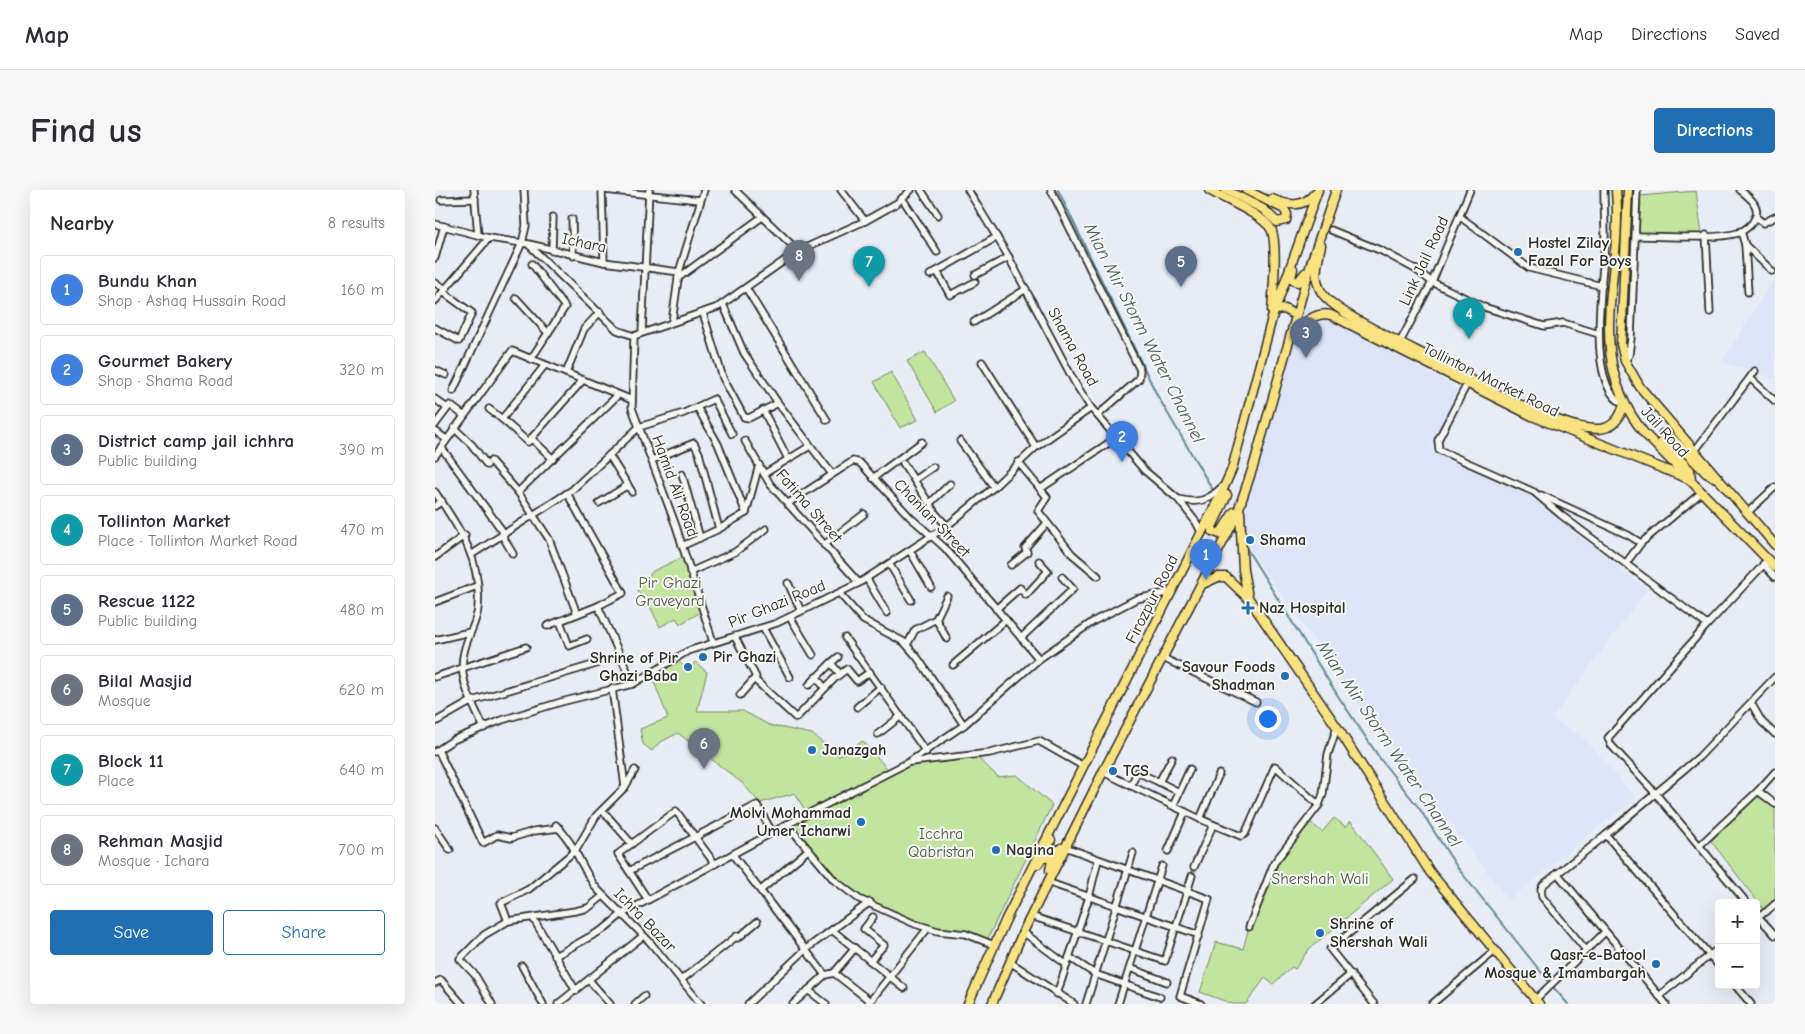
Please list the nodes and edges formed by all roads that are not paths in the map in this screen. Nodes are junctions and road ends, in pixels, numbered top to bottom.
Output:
1 (474, 190) edge
2 (524, 190) edge
3 (603, 190) edge
4 (704, 190) edge
5 (735, 190) edge
6 (841, 190) edge
7 (911, 190) edge
8 (921, 190) edge
9 (968, 190) edge
10 (1051, 190) edge
11 (1209, 190) edge
12 (1226, 190) edge
13 (1246, 190) edge
14 (1255, 190) edge
15 (1317, 190) edge
16 (1336, 190) edge
17 (1470, 190) edge
18 (1604, 190) edge
19 (1616, 190) edge
20 (1627, 190) edge
21 (1637, 190) edge
22 (1740, 190) edge
23 (649, 192) edge
24 (902, 198) junction
25 (475, 199) junction
26 (441, 200) dead end
27 (700, 200) junction
28 (938, 215) dead end
29 (762, 216) junction
30 (1459, 216) junction
31 (553, 217) dead end
32 (1756, 217) junction
33 (1775, 217) edge
34 (572, 219) dead end
35 (1325, 219) junction
36 (865, 221) junction
37 (435, 224) edge
38 (444, 226) junction
39 (1331, 230) dead end
40 (1741, 231) junction
41 (477, 235) junction
42 (1706, 235) junction
43 (1636, 236) junction
44 (997, 237) junction
45 (489, 238) junction
46 (1299, 241) junction
47 (525, 244) junction
48 (1745, 245) junction
49 (552, 251) junction
50 (798, 251) junction
51 (937, 252) dead end
52 (573, 256) junction
53 (1009, 256) junction
54 (435, 258) edge
55 (1312, 260) junction
56 (604, 262) junction
57 (532, 264) dead end
58 (646, 266) junction
59 (1772, 271) dead end
60 (937, 272) junction
61 (679, 275) junction
62 (930, 275) dead end
63 (975, 275) dead end
64 (975, 282) dead end
65 (1432, 282) junction
66 (435, 283) edge
67 (1602, 286) junction
68 (746, 288) junction
69 (445, 290) junction
70 (1026, 290) junction
71 (1748, 292) dead end
72 (516, 298) dead end
73 (435, 301) edge
74 (723, 304) junction
75 (600, 312) junction
76 (1709, 312) dead end
77 (703, 313) junction
78 (1273, 314) junction
79 (1296, 316) junction
80 (673, 322) junction
81 (974, 322) dead end
82 (435, 328) edge
83 (642, 332) junction
84 (548, 333) junction
85 (1373, 333) junction
86 (1599, 334) junction
87 (634, 336) junction
88 (1289, 339) junction
89 (1400, 342) junction
90 (531, 358) junction
91 (1625, 361) junction
92 (982, 362) dead end
93 (545, 365) junction
94 (435, 370) edge
95 (1755, 371) dead end
96 (566, 373) junction
97 (445, 375) dead end
98 (1750, 378) junction
99 (583, 380) junction
100 (1467, 384) junction
101 (453, 391) dead end
102 (617, 395) junction
103 (435, 399) edge
104 (632, 400) junction
105 (1775, 401) edge
106 (778, 403) junction
107 (1624, 404) junction
108 (697, 407) junction
109 (447, 408) junction
110 (1091, 408) junction
111 (489, 409) dead end
112 (763, 410) junction
113 (463, 415) junction
114 (1097, 415) junction
115 (502, 419) junction
116 (827, 420) dead end
117 (435, 425) edge
118 (639, 427) junction
119 (454, 428) junction
120 (435, 431) edge
121 (732, 434) dead end
122 (531, 438) junction
123 (1116, 438) junction
124 (446, 439) junction
125 (960, 441) dead end
126 (745, 442) dead end
127 (922, 442) dead end
128 (810, 446) junction
129 (441, 447) junction
130 (1036, 447) junction
131 (1694, 452) junction
132 (609, 455) junction
133 (435, 456) edge
134 (553, 459) junction
135 (788, 459) junction
136 (651, 460) junction
137 (1018, 462) junction
138 (903, 463) dead end
139 (759, 465) junction
140 (933, 467) dead end
141 (1232, 469) junction
142 (682, 474) dead end
143 (764, 474) junction
144 (832, 474) junction
145 (873, 478) junction
146 (1717, 478) junction
147 (913, 480) junction
148 (1691, 480) junction
149 (950, 484) dead end
150 (628, 485) junction
151 (994, 487) junction
152 (1775, 487) edge
153 (1041, 489) junction
154 (435, 492) edge
155 (518, 492) junction
156 (632, 492) dead end
157 (1534, 492) junction
158 (1702, 492) junction
159 (567, 493) junction
160 (1244, 496) junction
161 (1178, 499) junction
162 (441, 501) junction
163 (1214, 501) junction
164 (599, 503) dead end
165 (787, 504) junction
166 (929, 504) junction
167 (435, 506) edge
168 (746, 513) junction
169 (1747, 513) junction
170 (533, 514) junction
171 (864, 514) dead end
172 (1238, 519) junction
173 (1047, 523) junction
174 (947, 526) junction
175 (719, 529) junction
176 (766, 529) dead end
177 (503, 534) junction
178 (1201, 534) junction
179 (465, 535) junction
180 (933, 536) junction
181 (700, 538) junction
182 (1641, 543) junction
183 (824, 545) junction
184 (1775, 545) edge
185 (682, 546) junction
186 (910, 551) junction
187 (513, 554) dead end
188 (471, 555) junction
189 (435, 556) edge
190 (1039, 561) dead end
191 (1766, 562) junction
192 (1626, 563) junction
193 (890, 565) junction
194 (1011, 566) dead end
195 (1775, 567) edge
196 (690, 572) junction
197 (1097, 576) dead end
198 (1062, 577) dead end
199 (1775, 577) edge
200 (867, 579) junction
201 (788, 583) dead end
202 (859, 583) junction
203 (477, 586) junction
204 (1200, 586) junction
205 (931, 587) dead end
206 (1171, 592) junction
207 (839, 594) junction
208 (947, 596) dead end
209 (1249, 599) junction
210 (911, 600) dead end
211 (435, 602) edge
212 (598, 606) junction
213 (997, 610) junction
214 (801, 611) junction
215 (887, 613) dead end
216 (577, 614) junction
217 (790, 617) junction
218 (936, 619) junction
219 (1005, 620) junction
220 (560, 621) junction
221 (1707, 625) junction
222 (547, 626) dead end
223 (763, 628) junction
224 (470, 632) junction
225 (735, 637) junction
226 (845, 638) dead end
227 (1021, 638) junction
228 (587, 639) dead end
229 (947, 639) dead end
230 (435, 640) edge
231 (713, 642) junction
232 (527, 646) dead end
233 (907, 646) junction
234 (813, 656) dead end
235 (838, 657) dead end
236 (1163, 658) junction
237 (1039, 659) junction
238 (831, 663) junction
239 (596, 664) dead end
240 (953, 665) dead end
241 (463, 669) junction
242 (870, 672) junction
243 (840, 674) junction
244 (435, 677) edge
245 (790, 677) dead end
246 (816, 677) junction
247 (1775, 678) edge
248 (754, 679) junction
249 (633, 684) junction
250 (809, 685) dead end
251 (881, 687) junction
252 (611, 688) junction
253 (825, 688) junction
254 (740, 695) dead end
255 (472, 701) junction
256 (1256, 702) dead end
257 (1751, 703) junction
258 (857, 707) dead end
259 (901, 716) junction
260 (435, 722) edge
261 (963, 725) junction
262 (1337, 727) junction
263 (484, 728) junction
264 (878, 734) dead end
265 (1775, 734) edge
266 (436, 751) edge
267 (926, 752) junction
268 (1172, 758) dead end
269 (909, 762) junction
270 (1083, 766) junction
271 (1190, 769) dead end
272 (635, 770) dead end
273 (1103, 772) junction
274 (1775, 772) edge
275 (1219, 774) dead end
276 (1159, 782) junction
277 (1131, 786) junction
278 (625, 787) junction
279 (1758, 791) junction
280 (1179, 792) junction
281 (1656, 794) junction
282 (1775, 804) edge
283 (1319, 805) junction
284 (1173, 806) junction
285 (602, 810) junction
286 (1185, 812) junction
287 (1200, 819) junction
288 (787, 824) junction
289 (1213, 825) junction
290 (435, 828) edge
291 (772, 832) junction
292 (1606, 835) junction
293 (696, 837) junction
294 (632, 844) junction
295 (1699, 846) junction
296 (1065, 847) junction
297 (450, 850) dead end
298 (576, 850) junction
299 (808, 850) junction
300 (1168, 851) dead end
301 (1133, 853) dead end
302 (733, 854) junction
303 (1098, 860) junction
304 (715, 864) junction
305 (1162, 866) dead end
306 (1194, 867) dead end
307 (1128, 870) junction
308 (629, 871) junction
309 (1557, 873) junction
310 (1192, 876) dead end
311 (1415, 879) dead end
312 (1158, 880) junction
313 (1047, 882) junction
314 (761, 890) junction
315 (1187, 891) junction
316 (603, 896) junction
317 (1089, 897) junction
318 (1744, 899) edge
319 (647, 900) junction
320 (870, 902) junction
321 (1775, 904) edge
322 (1116, 906) junction
323 (622, 914) junction
324 (1760, 914) edge
325 (1031, 916) junction
326 (1007, 917) junction
327 (1146, 917) junction
328 (533, 918) junction
329 (873, 918) dead end
330 (1760, 918) edge
331 (509, 921) junction
332 (757, 922) dead end
333 (1176, 926) junction
334 (1249, 927) dead end
335 (928, 928) junction
336 (832, 930) junction
337 (1023, 932) junction
338 (1077, 932) junction
339 (1605, 932) junction
340 (1199, 935) junction
341 (1775, 935) edge
342 (643, 936) junction
343 (1105, 941) junction
344 (994, 945) junction
345 (855, 948) junction
346 (806, 949) junction
347 (1135, 950) junction
348 (1495, 950) junction
349 (1586, 950) junction
350 (1715, 951) edge
351 (1710, 955) junction
352 (555, 956) junction
353 (1069, 957) junction
354 (870, 961) junction
355 (1715, 961) edge
356 (1010, 962) junction
357 (1067, 965) junction
358 (522, 966) dead end
359 (1130, 968) junction
360 (833, 972) junction
361 (825, 974) junction
362 (1095, 974) junction
363 (1351, 974) junction
364 (889, 976) junction
365 (589, 980) junction
366 (681, 980) junction
367 (1167, 982) dead end
368 (435, 983) edge
369 (1125, 983) junction
370 (904, 988) dead end
371 (1738, 989) edge
372 (808, 990) junction
373 (576, 991) junction
374 (1057, 994) junction
375 (644, 996) dead end
376 (1659, 996) junction
377 (1160, 997) dead end
378 (567, 1002) edge
379 (869, 1002) edge
380 (1537, 1002) edge
381 (462, 1004) edge
382 (492, 1004) edge
383 (543, 1004) edge
384 (558, 1004) edge
385 (610, 1004) edge
386 (635, 1004) edge
387 (701, 1004) edge
388 (748, 1004) edge
389 (793, 1004) edge
390 (826, 1004) edge
391 (967, 1004) edge
392 (991, 1004) edge
393 (1074, 1004) edge
394 (1086, 1004) edge
395 (1118, 1004) edge
396 (1201, 1004) edge
397 (1315, 1004) edge
398 (1374, 1004) edge
399 (1432, 1004) edge
400 (1667, 1004) edge
401 (1751, 1004) edge

1 - 25 street
2 - 47 street
3 - 23 street
3 - 56 street
4 - 27 street
5 - 29 street
6 - 36 street
7 - 24 street
8 - 28 street
9 - 44 street, Shama Road
10 - 114 street
11 - 78 main road
12 - 13 main road
14 - 15 main road
15 - 46 main road, Firozpur Road
16 - 35 main road
17 - 30 street, Link Jail Road
18 - 67 street
19 - 107 main road, Jail Road
20 - 91 main road, Jail Road
21 - 43 street
22 - 32 street
23 - 27 street
23 - 58 street
24 - 36 street
24 - 51 street
25 - 26 street
25 - 41 street
27 - 61 street
29 - 50 street
29 - 61 street
30 - 65 street, Link Jail Road
30 - 67 street
31 - 49 street
32 - 33 street
32 - 40 street
34 - 52 street
35 - 55 main road
35 - 85 main road, Tollinton Market Road
36 - 50 street
37 - 38 street, Ichara
38 - 41 street, Ichara
38 - 54 street
39 - 65 street
40 - 42 street
40 - 48 street
41 - 45 street, Ichara
42 - 43 street
42 - 76 street
43 - 91 street
44 - 53 street, Shama Road
44 - 60 street
45 - 47 street, Ichara
45 - 69 street
46 - 55 main road
46 - 78 main road, Firozpur Road
47 - 49 street, Ichara
47 - 75 street
47 - 101 street
48 - 59 street
48 - 71 street
49 - 52 street, Ichara
50 - 68 street
52 - 56 street, Ichara
53 - 63 street
53 - 70 street, Shama Road
55 - 79 main road
56 - 58 street, Ichara
57 - 84 street
58 - 61 street, Ichara
58 - 83 street
60 - 62 street
60 - 64 street
61 - 80 street
65 - 86 street
65 - 89 street, Link Jail Road
66 - 69 street
67 - 86 street
68 - 74 street
68 - 116 street
69 - 73 street
69 - 82 street
70 - 81 street
70 - 110 street, Shama Road
72 - 84 street
74 - 77 street
74 - 106 street
75 - 87 street
75 - 96 street
77 - 80 street
77 - 112 street
78 - 79 main road
78 - 141 main road, Firozpur Road
79 - 88 main road
80 - 83 street
83 - 87 street
84 - 90 street
85 - 88 main road, Tollinton Market Road
85 - 89 main road, Tollinton Market Road
85 - 100 main road, Tollinton Market Road
86 - 107 street
87 - 104 street, Hamid Ali Road
88 - 160 main road
89 - 107 main road, Tollinton Market Road
90 - 93 street
90 - 113 street
91 - 131 main road, Jail Road
92 - 130 street
93 - 96 street
93 - 115 street
94 - 97 street
95 - 98 street
96 - 99 street
98 - 105 street
98 - 131 street
99 - 102 street
99 - 122 street
100 - 148 main road, Tollinton Market Road
100 - 157 street
102 - 104 street
102 - 134 street
103 - 109 street
104 - 118 street, Hamid Ali Road
106 - 112 street
106 - 128 street
107 - 148 main road, Jail Road
108 - 118 street
108 - 121 street
108 - 168 street
109 - 113 street
109 - 117 street
110 - 114 street, Shama Road
110 - 130 street, Pir Ghazi Road
111 - 115 street
112 - 135 street
113 - 119 street
114 - 123 street, Shama Road
115 - 122 street
118 - 132 street
118 - 136 street, Hamid Ali Road
119 - 124 street
119 - 155 street
120 - 124 street
122 - 134 street
123 - 153 street
123 - 161 street, Shama Road
124 - 129 street
125 - 151 street
126 - 139 street, Fatima Street
127 - 145 street
128 - 135 street
128 - 144 street
129 - 133 street
129 - 177 street
130 - 137 street, Pir Ghazi Road
131 - 146 main road, Jail Road
132 - 150 street
132 - 159 street
134 - 155 street
135 - 143 street
136 - 175 street
136 - 185 street, Hamid Ali Road
137 - 151 street, Pir Ghazi Road
137 - 153 street
138 - 147 street
139 - 143 street, Fatima Street
139 - 168 street
140 - 147 street
141 - 160 main road
141 - 163 main road, Firozpur Road
142 - 181 street
143 - 165 street, Fatima Street
144 - 145 street, Chanian Street
144 - 165 street, Chanian Street
145 - 180 street, Chanian Street
146 - 148 main road
146 - 169 main road, Jail Road
147 - 166 street
148 - 158 main road, Jail Road
149 - 166 street
150 - 156 street
150 - 164 street
151 - 174 street, Pir Ghazi Road
152 - 169 street
153 - 173 street
154 - 162 street
155 - 170 street
157 - 182 street
157 - 192 street
158 - 182 street
158 - 191 main road, Jail Road
159 - 170 street
159 - 212 street
160 - 172 main road
161 - 163 street
161 - 178 street, Shama Road
162 - 167 street
162 - 179 street
163 - 178 main road, Firozpur Road
165 - 183 street, Fatima Street
166 - 174 street
168 - 175 street
169 - 184 main road, Jail Road
170 - 177 street
170 - 216 street
171 - 183 street
172 - 204 main road
172 - 209 main road
173 - 194 street
173 - 197 street
174 - 180 street, Pir Ghazi Road
175 - 181 street
176 - 196 street
177 - 187 street
177 - 188 street
178 - 206 main road, Firozpur Road
179 - 188 street
179 - 189 street
180 - 186 street, Pir Ghazi Road
180 - 213 street, Chanian Street
181 - 185 street
182 - 192 street
183 - 202 street, Fatima Street
185 - 196 street, Hamid Ali Road
186 - 193 street, Pir Ghazi Road
186 - 205 street
188 - 203 street
190 - 213 street
191 - 195 main road, Jail Road
191 - 199 street
191 - 221 street
192 - 221 street
193 - 200 street, Pir Ghazi Road
193 - 210 street
196 - 231 street, Hamid Ali Road
198 - 227 street
200 - 202 street, Pir Ghazi Road
200 - 215 street
201 - 214 street
202 - 207 street, Pir Ghazi Road
203 - 211 street
203 - 224 street
204 - 209 main road
204 - 236 main road
206 - 237 street
206 - 270 main road, Firozpur Road
207 - 214 street, Pir Ghazi Road
207 - 233 street
208 - 218 street
209 - 262 main road
212 - 216 street
212 - 249 street
213 - 219 street, Chanian Street
214 - 217 street, Pir Ghazi Road
216 - 220 street
217 - 223 street, Pir Ghazi Road
217 - 234 street
218 - 229 street
218 - 233 street
219 - 227 street, Chanian Street
219 - 240 street
220 - 222 street
220 - 228 street
221 - 281 street
223 - 225 street, Pir Ghazi Road
223 - 245 street
224 - 230 street
224 - 241 street
225 - 231 street, Pir Ghazi Road
225 - 248 street
226 - 242 street
227 - 237 street, Chanian Street
231 - 249 street, Pir Ghazi Road
232 - 241 street
233 - 261 street
235 - 238 street
236 - 256 street
236 - 273 main road
237 - 261 street
238 - 243 street
238 - 246 street
239 - 255 street
241 - 244 street
241 - 255 street
242 - 243 street
242 - 251 street
243 - 253 street
246 - 250 street
246 - 253 street
247 - 257 street
248 - 253 street
248 - 254 street
249 - 252 street, Pir Ghazi Road
251 - 258 street
251 - 259 street
252 - 263 street, Pir Ghazi Road
252 - 278 street
255 - 260 street
255 - 263 street
257 - 265 street
257 - 281 street
259 - 264 street
259 - 267 street
261 - 267 street
262 - 283 street
262 - 348 main road
263 - 266 street, Pir Ghazi Road
266 - 298 street, Ichra Bazar
267 - 269 street
268 - 276 street
269 - 270 street
269 - 288 street
270 - 273 main road
270 - 326 main road, Firozpur Road
271 - 280 street
272 - 278 street
273 - 277 street
273 - 296 main road
274 - 279 street
275 - 287 street
276 - 277 street
276 - 280 street
277 - 284 street
278 - 285 street
279 - 282 street
279 - 295 street
280 - 284 street
281 - 292 street
281 - 295 street
283 - 289 street
283 - 334 street
284 - 286 street
285 - 294 street
285 - 298 street
286 - 287 street
286 - 300 street
287 - 289 street
288 - 291 street
288 - 299 street
289 - 306 street
290 - 297 street
291 - 293 street
291 - 302 street
292 - 309 street
292 - 351 street
293 - 294 street
293 - 304 street
293 - 308 street
294 - 308 street
295 - 318 street
296 - 303 street
296 - 313 main road
298 - 316 street, Ichra Bazar
298 - 331 street
299 - 314 street
299 - 320 street
301 - 307 street
302 - 304 street
302 - 314 street
303 - 307 street
303 - 317 street
304 - 319 street
305 - 312 street
307 - 312 street
307 - 322 street
308 - 319 street
309 - 339 street
309 - 349 street
310 - 315 street
311 - 363 street
312 - 315 street
312 - 327 street
313 - 317 street
313 - 325 main road
314 - 346 street
315 - 333 street
315 - 340 street
316 - 323 street, Ichra Bazar
316 - 328 street
317 - 322 street
317 - 338 street
319 - 323 street
320 - 335 street
320 - 336 street
321 - 324 street
322 - 327 street
322 - 343 street
323 - 342 street, Ichra Bazar
323 - 352 street
325 - 337 main road
325 - 338 street
326 - 337 main road
326 - 344 main road, Firozpur Road
327 - 333 street
327 - 347 street
328 - 331 street
328 - 352 street
329 - 354 street
330 - 341 street
331 - 382 street
332 - 366 street
333 - 340 street
333 - 347 street
335 - 344 street
335 - 364 street
336 - 345 street
336 - 346 street
337 - 356 main road
337 - 357 street
338 - 343 street
338 - 353 street
339 - 349 street
339 - 376 street
340 - 396 street
342 - 365 street
342 - 366 street, Ichra Bazar
343 - 347 street
343 - 362 street
344 - 391 main road, Firozpur Road
345 - 354 street
345 - 360 street
346 - 361 street
346 - 388 street
347 - 359 street
348 - 380 main road
348 - 399 street
349 - 380 street
350 - 351 street
351 - 355 street
351 - 376 street
352 - 373 street
353 - 357 street
353 - 362 street
354 - 364 street
356 - 374 street
356 - 392 main road
357 - 374 street
358 - 383 street
359 - 367 street
359 - 369 street
360 - 361 street
360 - 379 street
361 - 372 street
362 - 369 street
362 - 394 street
363 - 397 street
363 - 398 street
364 - 370 street
364 - 379 street
365 - 373 street
365 - 385 street
366 - 387 street, Ichra Bazar
368 - 381 street
369 - 377 street
369 - 395 street
371 - 401 street
372 - 389 street
372 - 390 street
373 - 378 street
374 - 393 street
375 - 386 street
376 - 400 street
378 - 384 street

